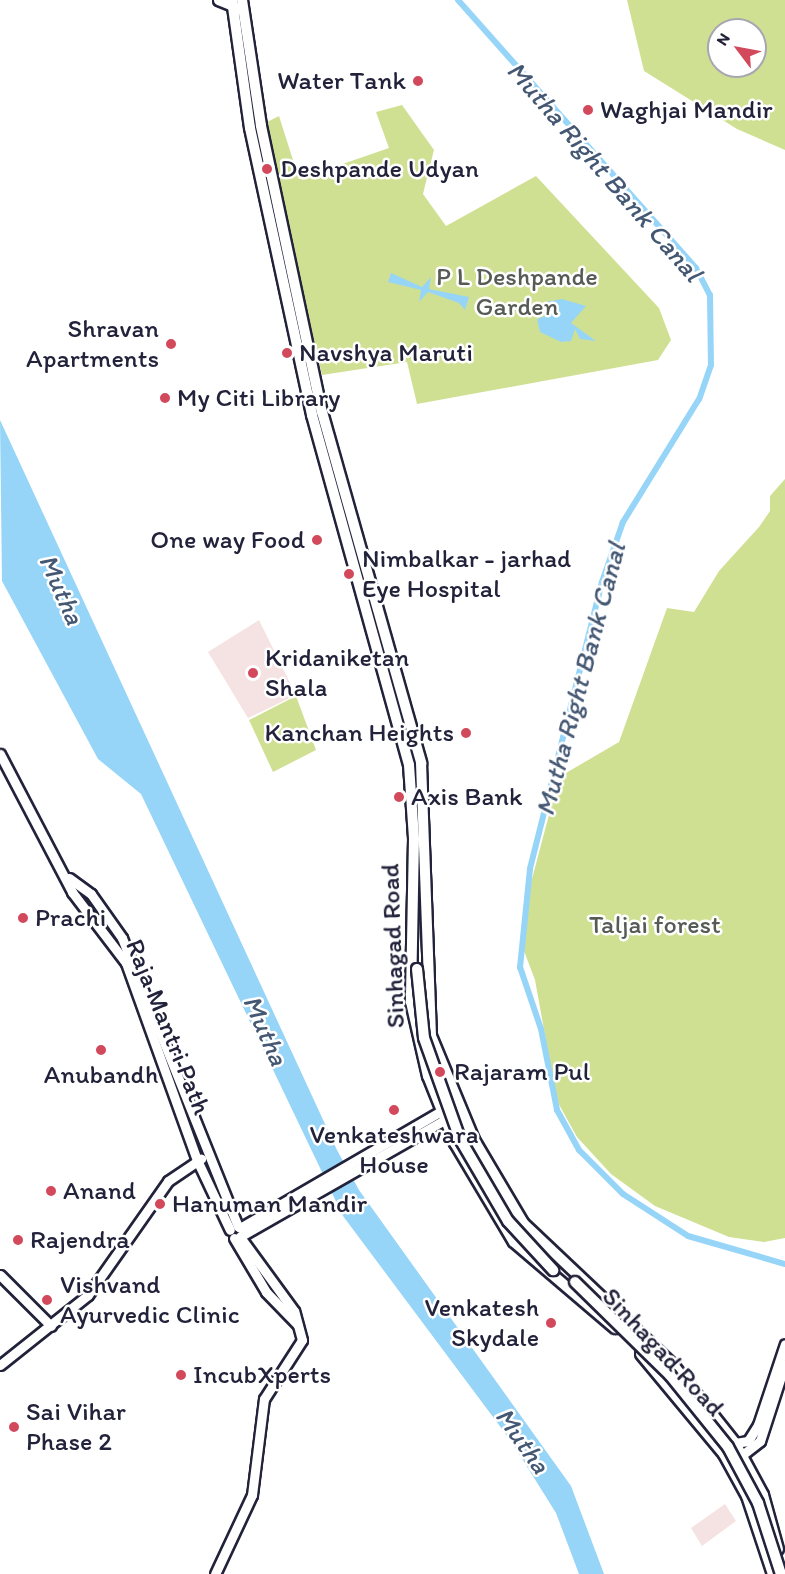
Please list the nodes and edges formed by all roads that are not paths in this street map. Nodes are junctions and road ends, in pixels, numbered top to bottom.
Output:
1 (218, 0) edge
2 (238, 4) edge
3 (303, 350) junction
4 (0, 754) edge
5 (414, 839) junction
6 (459, 1107) junction
7 (442, 1116) junction
8 (202, 1159) junction
9 (237, 1233) junction
10 (557, 1257) junction
11 (0, 1275) edge
12 (580, 1295) junction
13 (51, 1326) junction
14 (785, 1344) edge
15 (785, 1364) edge
16 (0, 1365) edge
17 (735, 1443) junction
18 (724, 1454) junction
19 (744, 1458) junction
20 (785, 1571) edge
21 (215, 1574) edge
22 (777, 1574) edge

1 - 2 street
2 - 3 main road, Sinhagad Road
3 - 5 main road, Sinhagad Road
3 - 6 main road, Sinhagad Road
4 - 8 street, Raja Mantri Path
5 - 7 main road, Sinhagad Road
5 - 12 main road, bridge
6 - 7 street
6 - 10 main road, Sinhagad Road
7 - 9 street
7 - 12 main road, Sinhagad Road
8 - 9 street, Raja Mantri Path
8 - 9 street
8 - 13 street
9 - 21 street
10 - 17 main road, Sinhagad Road
10 - 22 main road, bridge
11 - 13 street
12 - 18 main road, Sinhagad Road
13 - 16 street
14 - 17 street
15 - 19 street
17 - 19 main road, Sinhagad Road
18 - 19 street
18 - 22 main road, Sinhagad Road
19 - 20 main road, Sinhagad Road

